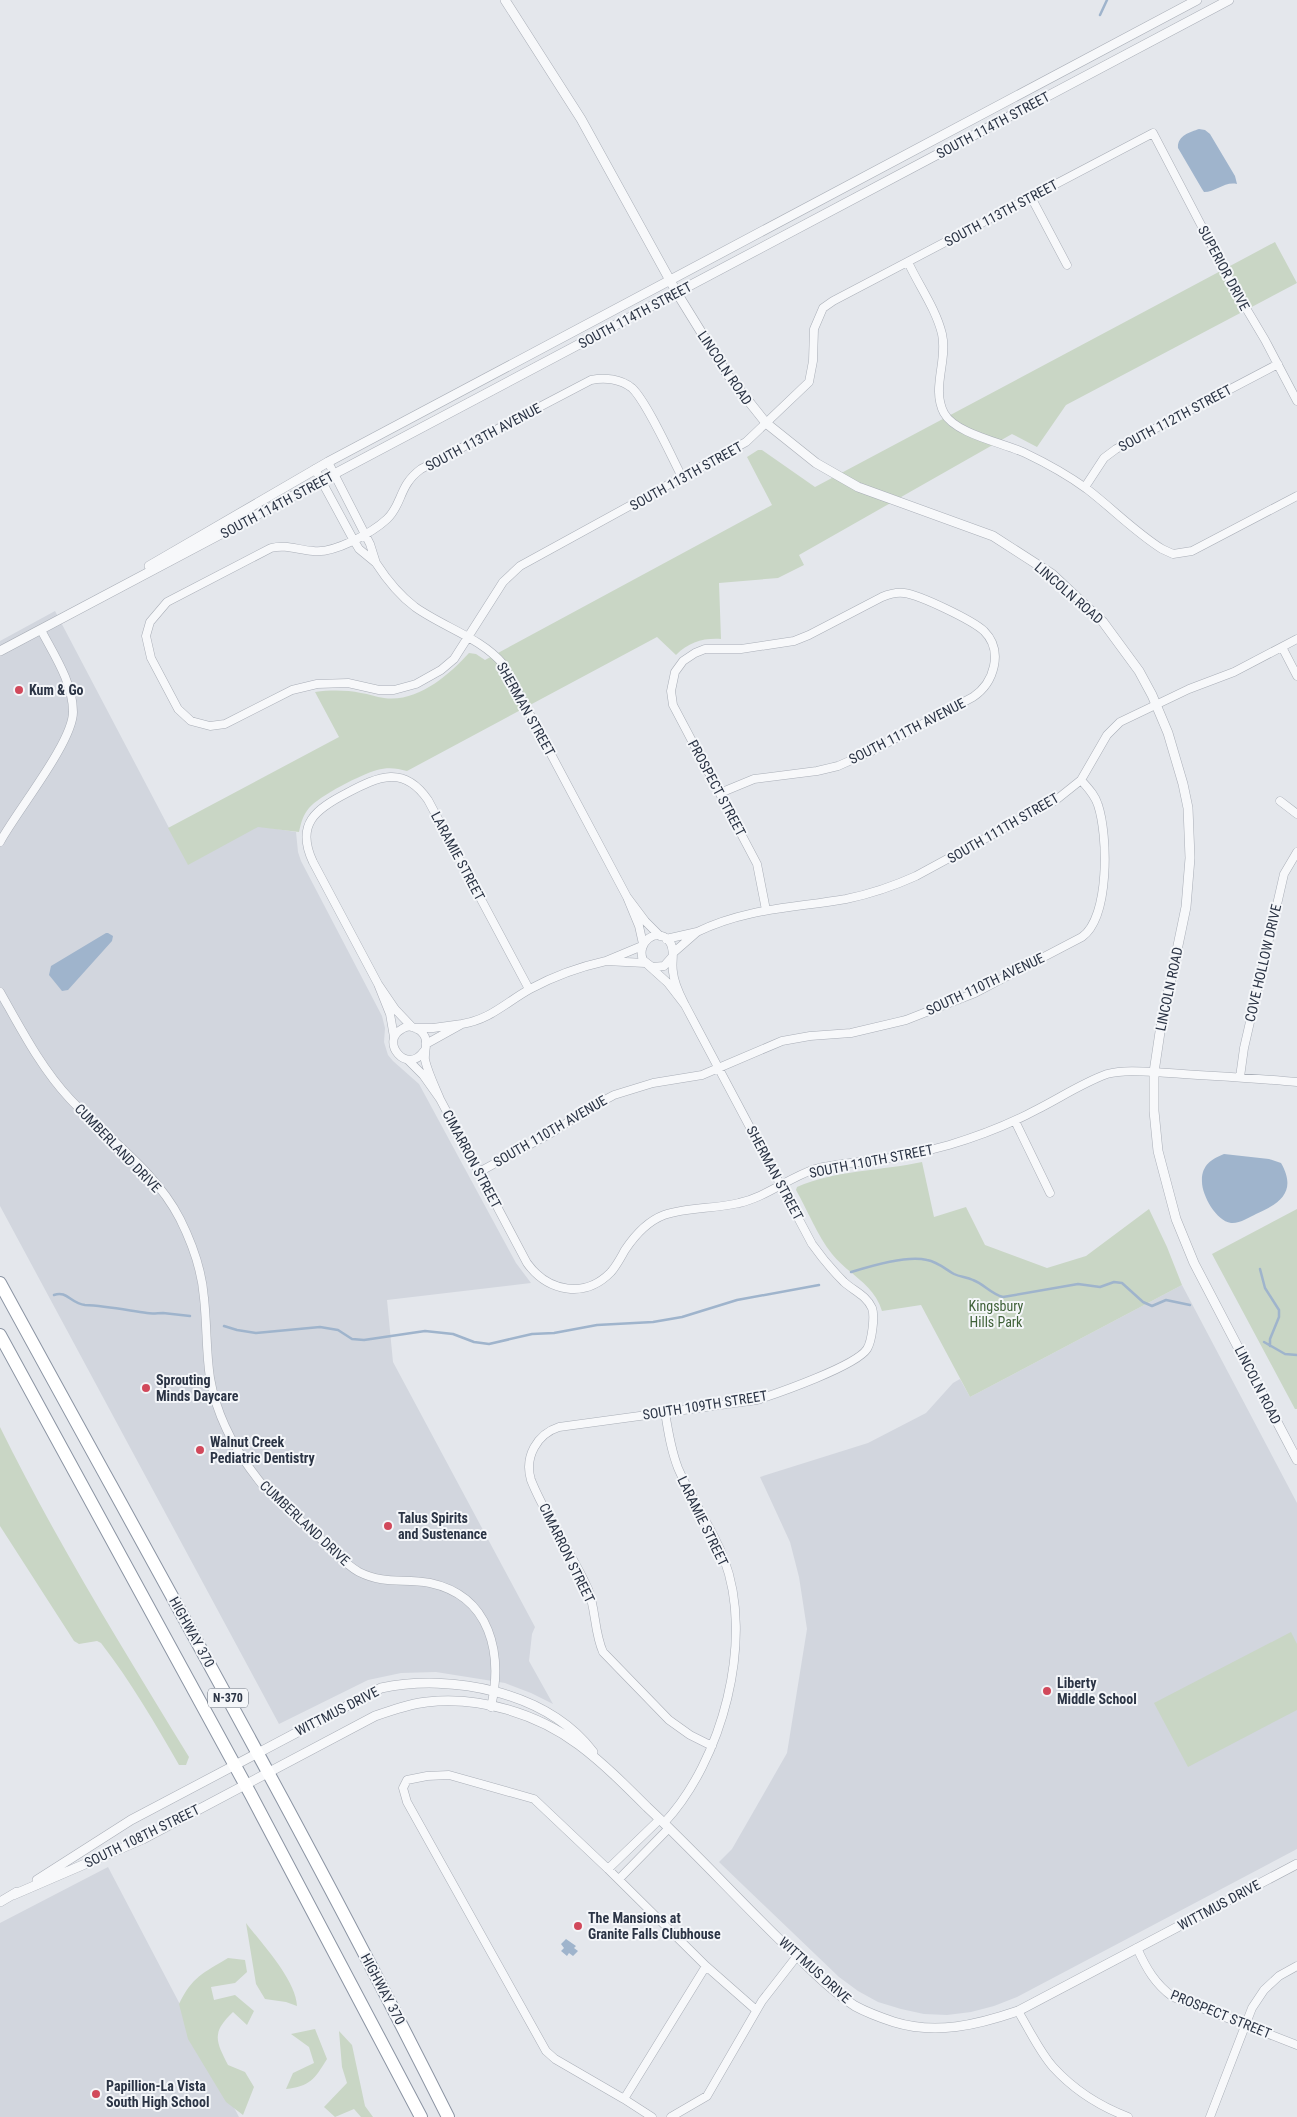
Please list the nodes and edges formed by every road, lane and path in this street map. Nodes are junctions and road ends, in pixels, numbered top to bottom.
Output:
1 (505, 0) edge
2 (1197, 0) edge
3 (1229, 0) edge
4 (1152, 133) joint
5 (1031, 197) junction
6 (908, 262) junction
7 (1067, 264) dead end
8 (670, 280) junction
9 (677, 293) junction
10 (1278, 364) junction
11 (1297, 401) edge
12 (766, 423) junction
13 (328, 462) junction
14 (315, 469) junction
15 (334, 474) junction
16 (683, 479) junction
17 (322, 481) junction
18 (1085, 488) junction
19 (1297, 496) edge
20 (365, 533) junction
21 (353, 539) junction
22 (376, 564) junction
23 (41, 630) junction
24 (468, 638) junction
25 (1297, 639) edge
26 (990, 640) joint
27 (1282, 647) junction
28 (0, 651) edge
29 (1297, 676) edge
30 (1156, 704) junction
31 (201, 724) joint
32 (1081, 780) junction
33 (720, 793) junction
34 (1280, 801) dead end
35 (1297, 814) edge
36 (0, 842) edge
37 (1297, 852) edge
38 (627, 897) junction
39 (766, 910) junction
40 (697, 932) junction
41 (663, 937) junction
42 (642, 945) junction
43 (672, 955) junction
44 (606, 961) junction
45 (647, 964) junction
46 (378, 984) junction
47 (529, 990) junction
48 (0, 992) edge
49 (685, 1005) junction
50 (462, 1024) junction
51 (414, 1027) junction
52 (394, 1037) junction
53 (425, 1047) junction
54 (408, 1060) junction
55 (719, 1069) junction
56 (1154, 1072) junction
57 (1240, 1077) junction
58 (1297, 1082) edge
59 (440, 1100) junction
60 (1015, 1121) junction
61 (479, 1172) junction
62 (781, 1184) junction
63 (1050, 1192) dead end
64 (0, 1283) edge
65 (586, 1287) joint
66 (872, 1330) joint
67 (0, 1335) edge
68 (665, 1412) junction
69 (530, 1460) joint
70 (1297, 1460) edge
71 (495, 1691) junction
72 (491, 1707) junction
73 (712, 1746) junction
74 (258, 1752) junction
75 (601, 1763) junction
76 (235, 1765) junction
77 (268, 1772) junction
78 (245, 1784) junction
79 (664, 1823) junction
80 (1297, 1864) edge
81 (608, 1869) junction
82 (619, 1879) junction
83 (13, 1895) junction
84 (0, 1902) edge
85 (1137, 1948) junction
86 (797, 1956) junction
87 (706, 1966) junction
88 (1297, 1966) edge
89 (756, 2010) junction
90 (1018, 2011) junction
91 (1246, 2025) junction
92 (1297, 2045) edge
93 (624, 2099) junction
94 (1108, 2109) junction
95 (421, 2117) edge
96 (448, 2117) edge
97 (652, 2117) edge
98 (671, 2117) edge
99 (1104, 2117) edge
100 (1128, 2117) edge
101 (1210, 2117) edge

1 - 8 street, LINCOLN ROAD
2 - 8 street, SOUTH 114TH STREET
3 - 9 street, SOUTH 114TH STREET
4 - 5 street, SOUTH 113TH STREET
4 - 10 street, SUPERIOR DRIVE
5 - 6 street, SOUTH 113TH STREET
5 - 7 street
6 - 12 street, SOUTH 113TH STREET
6 - 18 street
8 - 9 street, LINCOLN ROAD
8 - 13 street, SOUTH 114TH STREET
9 - 12 street, LINCOLN ROAD
9 - 15 street, SOUTH 114TH STREET
10 - 11 street, SUPERIOR DRIVE
10 - 18 street, SOUTH 112TH STREET
12 - 16 street, SOUTH 113TH STREET
12 - 30 street, LINCOLN ROAD
13 - 14 street, SOUTH 114TH STREET
13 - 15 street, SHERMAN STREET
14 - 17 street, SHERMAN STREET
14 - 23 street, SOUTH 114TH STREET
15 - 17 street, SOUTH 114TH STREET
15 - 20 street, SHERMAN STREET
16 - 20 street, SOUTH 113TH AVENUE
16 - 24 street, SOUTH 113TH STREET
17 - 21 street, SHERMAN STREET
17 - 23 street, SOUTH 114TH STREET
18 - 19 street
20 - 21 street, SOUTH 113TH AVENUE
20 - 22 street, SHERMAN STREET
21 - 22 street, SHERMAN STREET
21 - 31 street, SOUTH 113TH AVENUE
22 - 24 street, SHERMAN STREET
23 - 28 street, SOUTH 114TH STREET
23 - 36 street
24 - 31 street, SOUTH 113TH STREET
24 - 38 street, SHERMAN STREET
25 - 27 street, SOUTH 111TH STREET
26 - 33 street, SOUTH 111TH AVENUE
26 - 33 street, PROSPECT STREET
27 - 29 street
27 - 30 street, SOUTH 111TH STREET
30 - 32 street, SOUTH 111TH STREET
30 - 56 street, LINCOLN ROAD
32 - 39 street, SOUTH 111TH STREET
32 - 55 street, SOUTH 110TH AVENUE
33 - 39 street, PROSPECT STREET
34 - 35 street
37 - 57 street, COVE HOLLOW DRIVE
38 - 41 street, SHERMAN STREET
38 - 42 street, SHERMAN STREET
39 - 40 street, SOUTH 111TH STREET
40 - 41 street, SOUTH 111TH STREET
40 - 43 street, SOUTH 111TH STREET
41 - 42 street
41 - 43 street
42 - 44 street
42 - 45 street
43 - 45 street
43 - 49 street, SHERMAN STREET
44 - 45 street
44 - 47 street
45 - 49 street, SHERMAN STREET
46 - 47 street, LARAMIE STREET
46 - 51 street
46 - 52 street
47 - 50 street
48 - 71 street, CUMBERLAND DRIVE
49 - 55 street, SHERMAN STREET
50 - 51 street
50 - 53 street
51 - 52 street
51 - 53 street
52 - 54 street
53 - 54 street
53 - 59 street, CIMARRON STREET
54 - 59 street, CIMARRON STREET
55 - 61 street, SOUTH 110TH AVENUE
55 - 62 street, SHERMAN STREET
56 - 57 street, SOUTH 110TH STREET
56 - 60 street, SOUTH 110TH STREET
56 - 70 street, LINCOLN ROAD
57 - 58 street, SOUTH 110TH STREET
59 - 61 street, CIMARRON STREET
60 - 62 street, SOUTH 110TH STREET
60 - 63 street
61 - 65 street, CIMARRON STREET
62 - 65 street, SOUTH 110TH STREET
62 - 66 street, SHERMAN STREET
64 - 74 highway, HIGHWAY 370 / N-370
66 - 68 street, SOUTH 109TH STREET
67 - 76 highway, HIGHWAY 370 / N-370
68 - 69 street, SOUTH 109TH STREET
68 - 73 street, LARAMIE STREET
69 - 73 street, CIMARRON STREET
71 - 72 street, CUMBERLAND DRIVE
71 - 74 street, WITTMUS DRIVE
71 - 75 street, WITTMUS DRIVE
72 - 75 street, WITTMUS DRIVE
72 - 77 street, WITTMUS DRIVE
73 - 79 street, LARAMIE STREET
74 - 76 street, WITTMUS DRIVE
74 - 77 highway, HIGHWAY 370 / N-370
75 - 79 street, WITTMUS DRIVE
76 - 78 highway, HIGHWAY 370 / N-370
76 - 83 street, SOUTH 108TH STREET
77 - 78 street, SOUTH 108TH STREET
77 - 96 highway, HIGHWAY 370 / N-370
78 - 83 street, SOUTH 108TH STREET
78 - 95 highway, HIGHWAY 370 / N-370
79 - 81 street
79 - 82 street
79 - 86 street, WITTMUS DRIVE
80 - 85 street, WITTMUS DRIVE
81 - 82 street
81 - 93 street
82 - 87 street
83 - 84 street, SOUTH 108TH STREET
85 - 90 street, WITTMUS DRIVE
85 - 91 street, PROSPECT STREET
86 - 89 street
86 - 90 street, WITTMUS DRIVE
87 - 89 street
87 - 93 street
88 - 91 street
89 - 98 street
90 - 94 street
91 - 92 street, PROSPECT STREET
91 - 101 street
93 - 97 street
94 - 99 street
94 - 100 street

